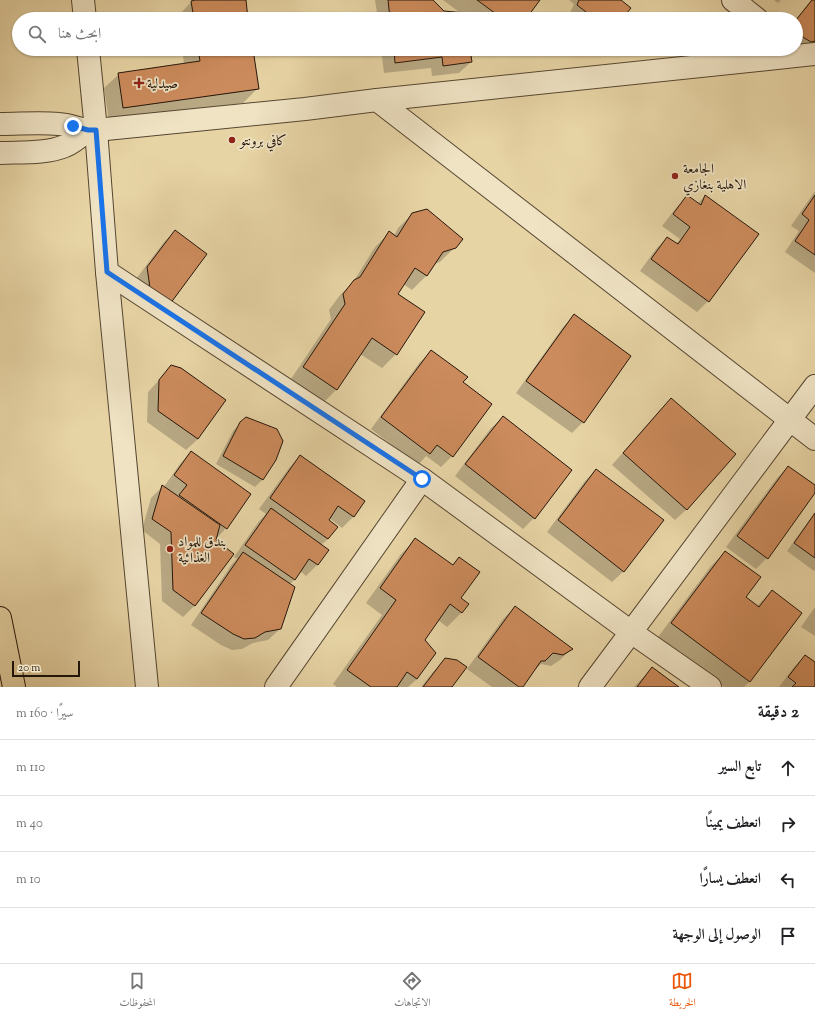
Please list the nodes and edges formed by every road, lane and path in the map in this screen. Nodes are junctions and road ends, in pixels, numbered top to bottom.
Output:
1 (84, 0) edge
2 (733, 0) edge
3 (85, 12) edge
4 (748, 12) edge
5 (88, 56) edge
6 (807, 56) edge
7 (377, 100) junction
8 (0, 124) edge
9 (92, 130) junction
10 (0, 153) edge
11 (107, 272) junction
12 (815, 386) edge
13 (790, 420) junction
14 (815, 440) edge
15 (422, 479) junction
16 (0, 618) edge
17 (631, 632) junction
18 (14, 687) edge
19 (147, 687) edge
20 (276, 687) edge
21 (590, 687) edge
22 (710, 687) edge

1 - 3 street
2 - 4 street
5 - 9 street
6 - 7 street
7 - 9 street
7 - 13 street
8 - 9 street
9 - 10 street
9 - 11 street
11 - 15 street
11 - 19 street
12 - 13 street
13 - 14 street
13 - 17 street
15 - 17 street
15 - 20 street
16 - 18 main road
17 - 21 street
17 - 22 street

